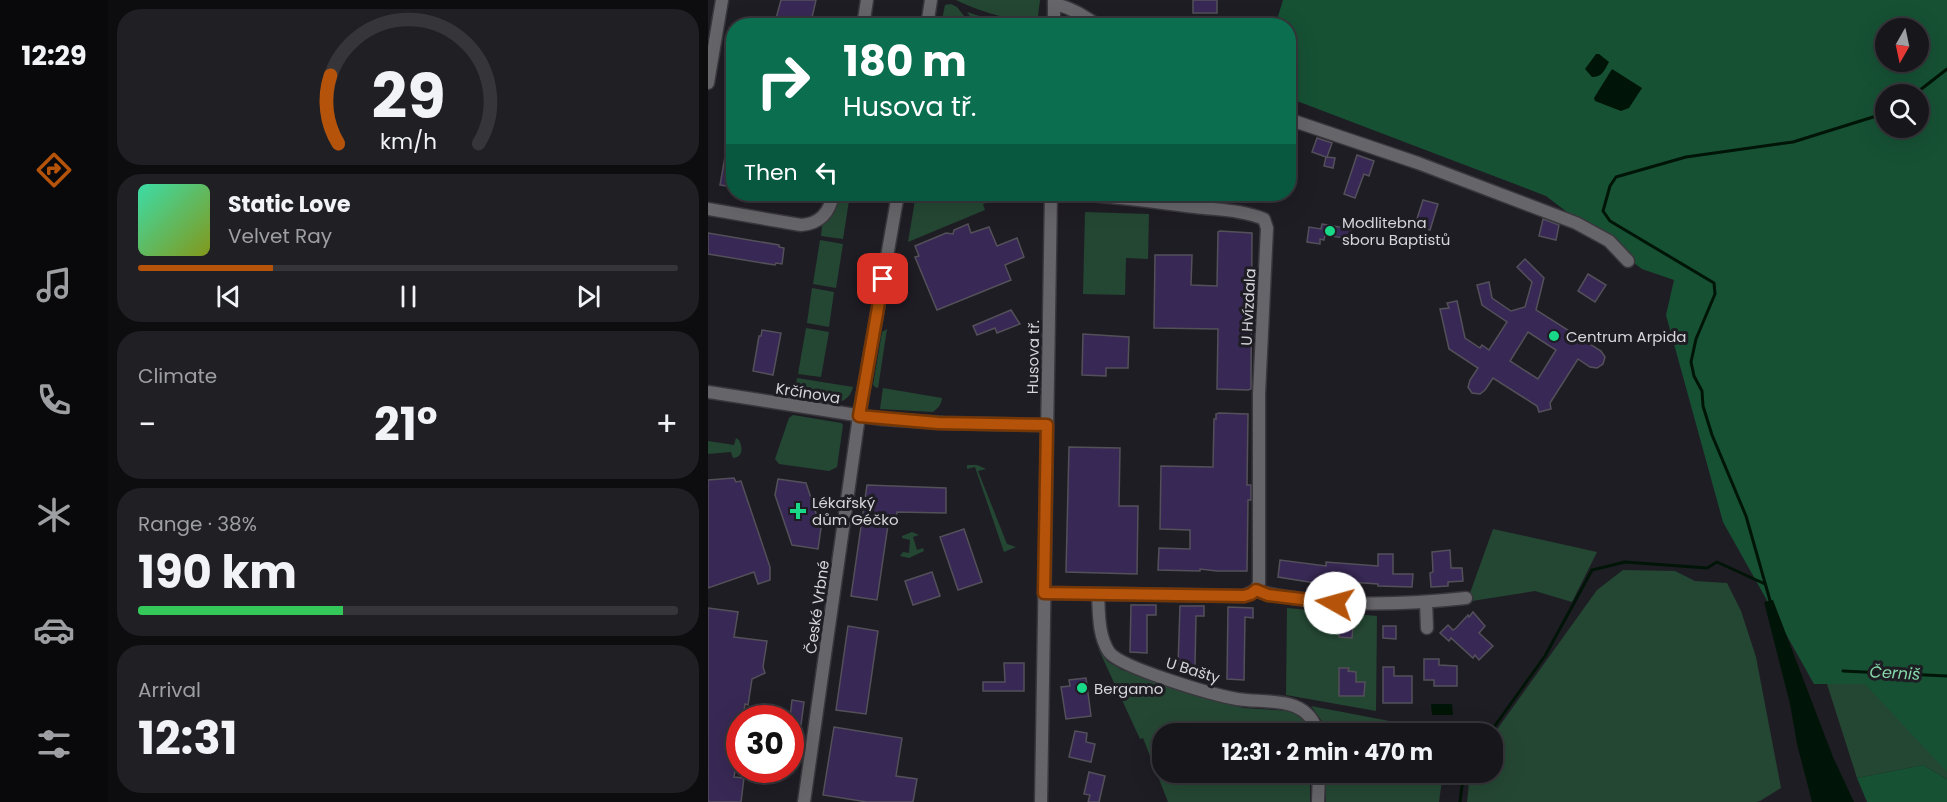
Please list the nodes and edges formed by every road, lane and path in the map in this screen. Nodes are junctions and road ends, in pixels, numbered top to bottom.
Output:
1 (722, 0) edge
2 (867, 0) edge
3 (931, 0) edge
4 (1054, 2) edge
5 (864, 18) edge
6 (928, 18) edge
7 (1054, 18) edge
8 (1086, 18) edge
9 (708, 83) edge
10 (1296, 122) edge
11 (832, 201) edge
12 (897, 201) edge
13 (1051, 201) edge
14 (1152, 201) edge
15 (708, 210) edge
16 (1628, 261) dead end
17 (708, 392) edge
18 (859, 416) junction
19 (1047, 425) junction
20 (1256, 590) junction
21 (1044, 593) junction
22 (1098, 594) junction
23 (1466, 598) dead end
24 (1426, 602) junction
25 (1427, 628) dead end
26 (1314, 723) edge
27 (1319, 783) edge
28 (804, 802) edge
29 (1041, 802) edge
30 (1318, 802) edge

1 - 9 street
2 - 5 street
3 - 6 street
4 - 7 street
4 - 8 street
10 - 16 street
11 - 15 street
12 - 18 street, České Vrbné
13 - 19 street, Husova tř.
14 - 20 street, U Hvízdala
17 - 18 street, Krčínova
18 - 19 street, Krčínova
18 - 28 street, České Vrbné
19 - 21 street, Husova tř.
20 - 22 street
20 - 24 street
21 - 22 street
21 - 29 street
22 - 26 street, U Bašty
23 - 24 street
24 - 25 street
27 - 30 street

